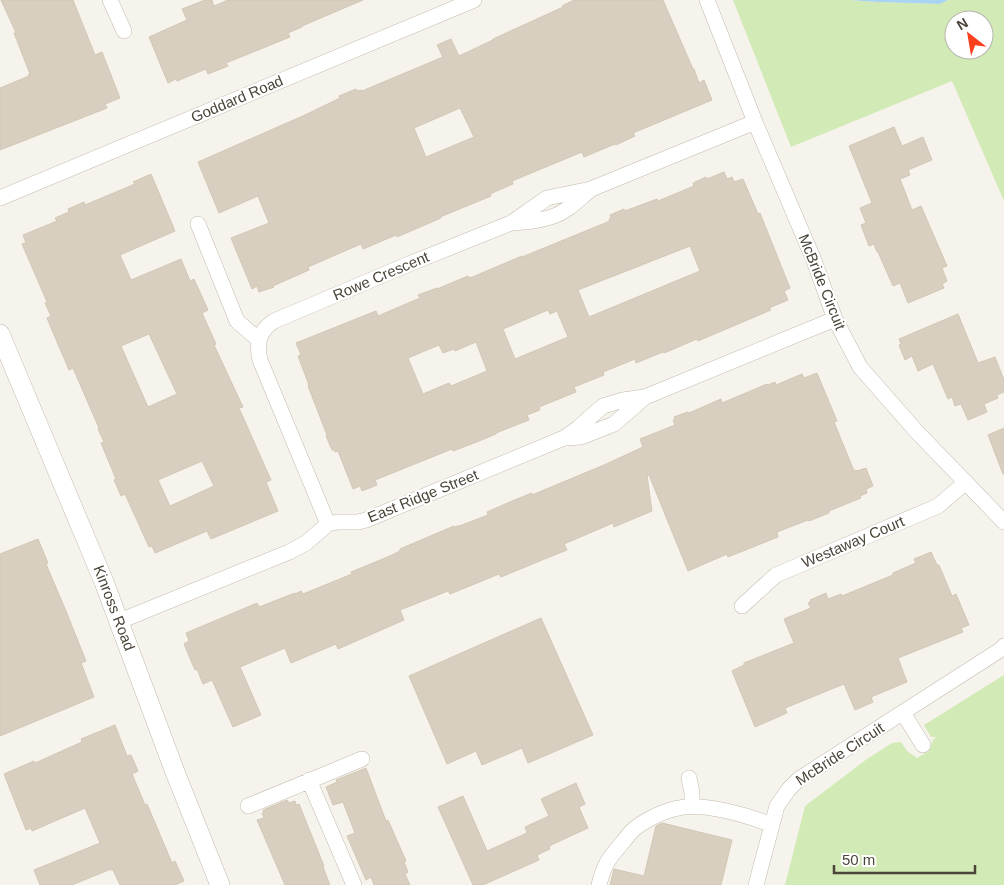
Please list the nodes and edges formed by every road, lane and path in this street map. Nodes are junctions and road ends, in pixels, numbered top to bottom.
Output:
1 (110, 0) edge
2 (474, 0) edge
3 (707, 0) edge
4 (124, 31) dead end
5 (755, 122) junction
6 (0, 198) edge
7 (198, 224) dead end
8 (835, 318) junction
9 (0, 334) edge
10 (259, 340) junction
11 (645, 397) junction
12 (564, 438) junction
13 (966, 482) junction
14 (1004, 522) edge
15 (328, 524) junction
16 (742, 606) dead end
17 (120, 622) junction
18 (1004, 646) edge
19 (903, 713) junction
20 (923, 745) dead end
21 (362, 759) dead end
22 (689, 778) dead end
23 (309, 780) junction
24 (248, 806) dead end
25 (692, 807) junction
26 (772, 825) junction
27 (220, 885) edge
28 (354, 885) edge
29 (600, 885) edge
30 (756, 885) edge

1 - 4 street
2 - 6 street, Goddard Road
3 - 5 street, McBride Circuit
5 - 8 street, McBride Circuit
5 - 10 street, Rowe Crescent
7 - 10 street
8 - 11 street, East Ridge Street
8 - 13 street, McBride Circuit
9 - 17 street, Kinross Road
10 - 15 street
11 - 12 street, East Ridge Street
11 - 12 street, East Ridge Street
12 - 15 street, East Ridge Street
13 - 14 street, McBride Circuit
13 - 16 street, Westaway Court
15 - 17 street
17 - 27 street, Kinross Road
18 - 19 street, McBride Circuit
19 - 20 street
19 - 26 street, McBride Circuit
21 - 23 street
22 - 25 street
23 - 24 street
23 - 28 street
25 - 26 street
25 - 29 street
26 - 30 street, McBride Circuit

